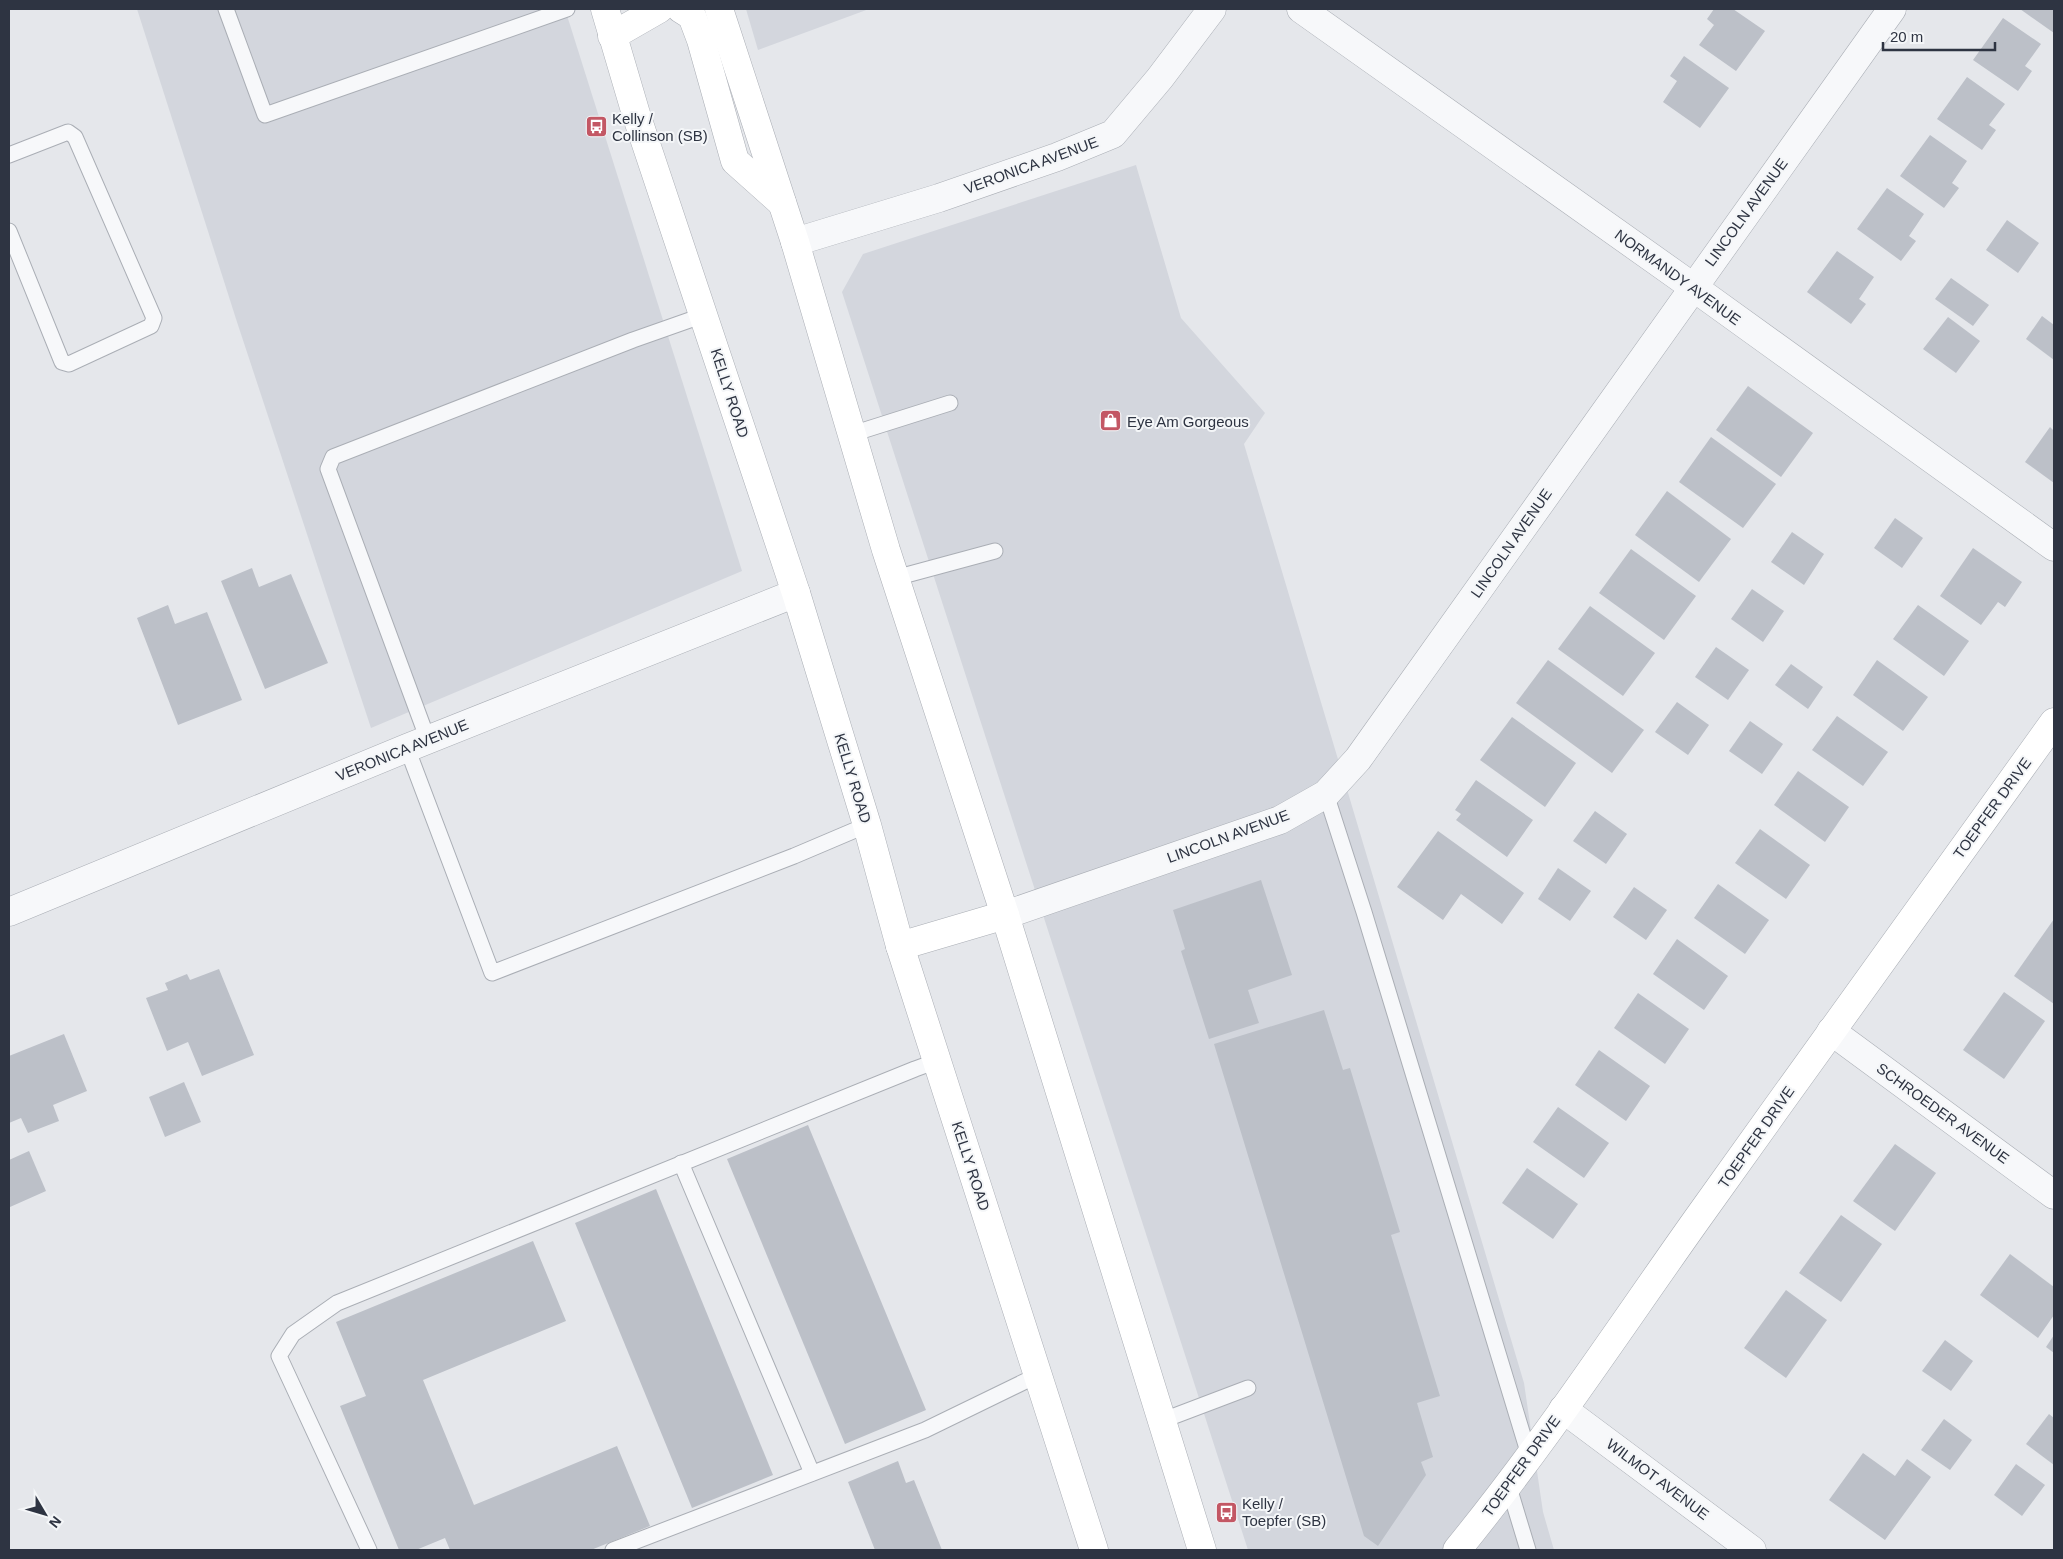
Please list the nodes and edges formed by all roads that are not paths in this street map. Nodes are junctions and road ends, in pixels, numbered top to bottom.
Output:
1 (226, 9) edge
2 (567, 9) edge
3 (604, 9) edge
4 (659, 9) edge
5 (681, 9) edge
6 (720, 9) edge
7 (1212, 9) edge
8 (1300, 9) edge
9 (1892, 9) edge
10 (612, 36) junction
11 (9, 155) edge
12 (783, 204) junction
13 (9, 231) edge
14 (795, 242) junction
15 (1693, 287) junction
16 (704, 315) junction
17 (950, 403) dead end
18 (852, 434) junction
19 (2054, 547) edge
20 (995, 551) dead end
21 (895, 578) junction
22 (796, 593) junction
23 (2054, 722) edge
24 (418, 744) junction
25 (1326, 794) junction
26 (867, 825) junction
27 (9, 912) edge
28 (1006, 915) junction
29 (900, 946) junction
30 (1831, 1031) junction
31 (937, 1062) junction
32 (682, 1163) junction
33 (2054, 1194) edge
34 (1038, 1375) junction
35 (1248, 1388) dead end
36 (1563, 1409) junction
37 (1161, 1421) junction
38 (1529, 1455) junction
39 (812, 1473) junction
40 (1508, 1484) junction
41 (369, 1550) edge
42 (613, 1550) edge
43 (1094, 1550) edge
44 (1202, 1550) edge
45 (1457, 1550) edge
46 (1528, 1550) edge
47 (1752, 1550) edge

1 - 2 lane
3 - 10 street, KELLY ROAD
4 - 10 street
5 - 12 street
6 - 12 street
7 - 14 street, VERONICA AVENUE
8 - 15 street, NORMANDY AVENUE
9 - 15 street, LINCOLN AVENUE
10 - 16 street, KELLY ROAD
11 - 13 lane
12 - 14 street
14 - 18 street
15 - 19 street, NORMANDY AVENUE
15 - 25 street, LINCOLN AVENUE
16 - 22 street, KELLY ROAD
16 - 24 lane
17 - 18 lane
18 - 21 street
20 - 21 lane
21 - 28 street
22 - 24 street, VERONICA AVENUE
22 - 26 street, KELLY ROAD
23 - 30 street, TOEPFER DRIVE
24 - 26 lane
24 - 27 street, VERONICA AVENUE
25 - 28 street, LINCOLN AVENUE
25 - 38 lane
26 - 29 street, KELLY ROAD
28 - 29 street
28 - 37 street
29 - 31 street, KELLY ROAD
30 - 33 street, SCHROEDER AVENUE
30 - 36 street, TOEPFER DRIVE
31 - 32 lane
31 - 34 street, KELLY ROAD
32 - 39 lane
32 - 41 lane
34 - 39 lane
34 - 43 street, KELLY ROAD
35 - 37 lane
36 - 38 street, TOEPFER DRIVE
36 - 47 street, WILMOT AVENUE
37 - 44 street
38 - 40 street, TOEPFER DRIVE
39 - 42 lane
40 - 45 street, TOEPFER DRIVE
40 - 46 lane

